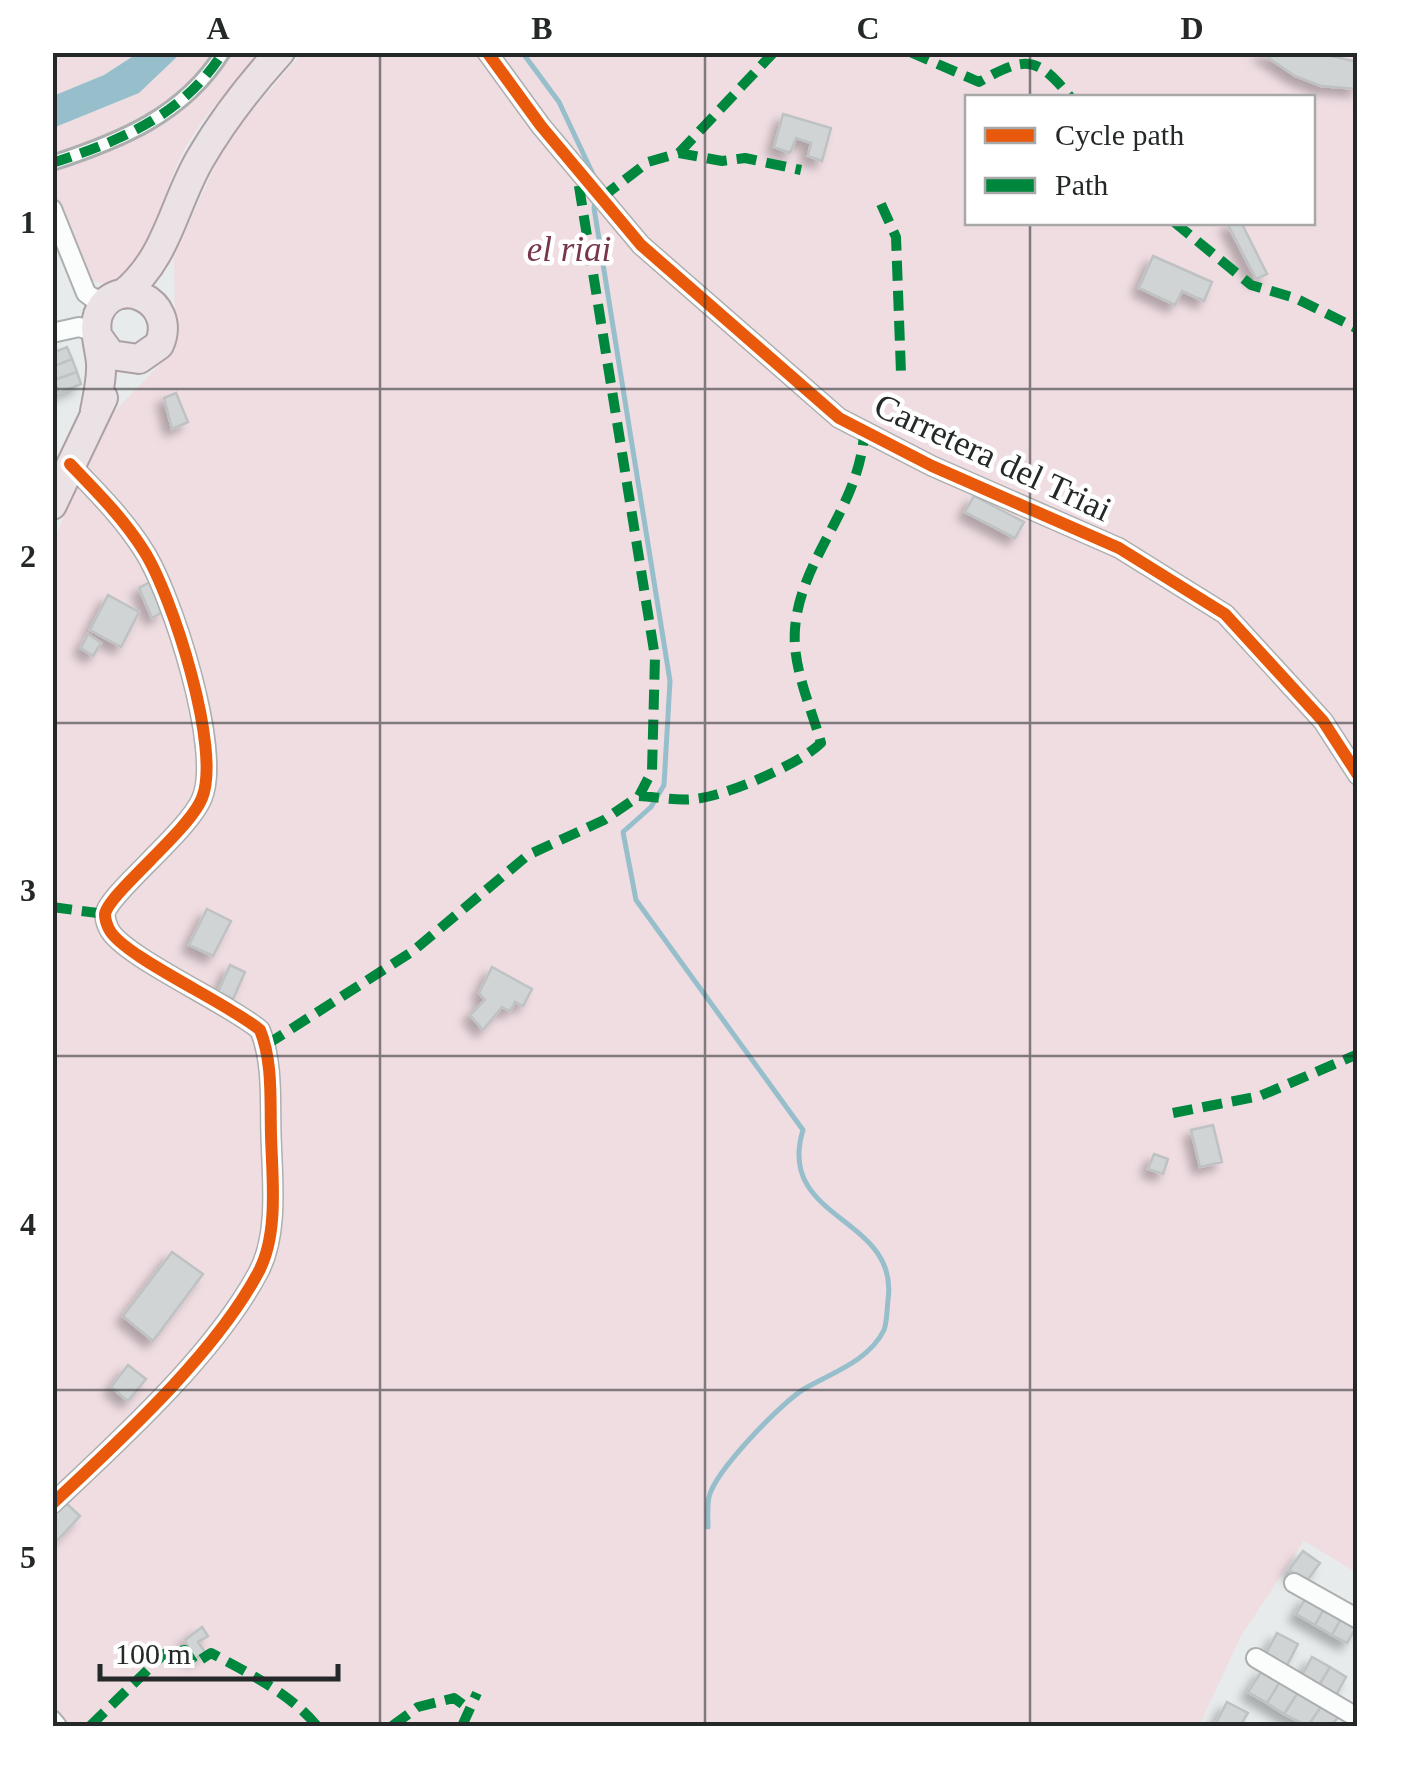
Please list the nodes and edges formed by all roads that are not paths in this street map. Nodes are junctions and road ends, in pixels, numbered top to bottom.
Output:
1 (223, 52) edge
2 (280, 52) edge
3 (487, 52) edge
4 (52, 163) edge
5 (52, 209) edge
6 (167, 237) junction
7 (118, 296) junction
8 (163, 320) junction
9 (52, 332) edge
10 (97, 335) junction
11 (150, 354) junction
12 (94, 410) junction
13 (70, 464) junction
14 (52, 504) edge
15 (1358, 774) edge
16 (52, 1504) edge
17 (1294, 1583) dead end
18 (1358, 1619) edge
19 (1256, 1658) dead end
20 (1358, 1719) edge
21 (1348, 1726) edge

1 - 4 street
2 - 6 main road
3 - 15 street, Carretera del Triai
5 - 7 street
6 - 7 main road
6 - 8 main road
7 - 8 main road
7 - 10 main road
8 - 11 main road
9 - 10 street
10 - 11 main road
10 - 12 main road
11 - 12 main road
12 - 13 main road
13 - 14 main road
13 - 16 street
17 - 18 street
19 - 20 street
20 - 21 street

